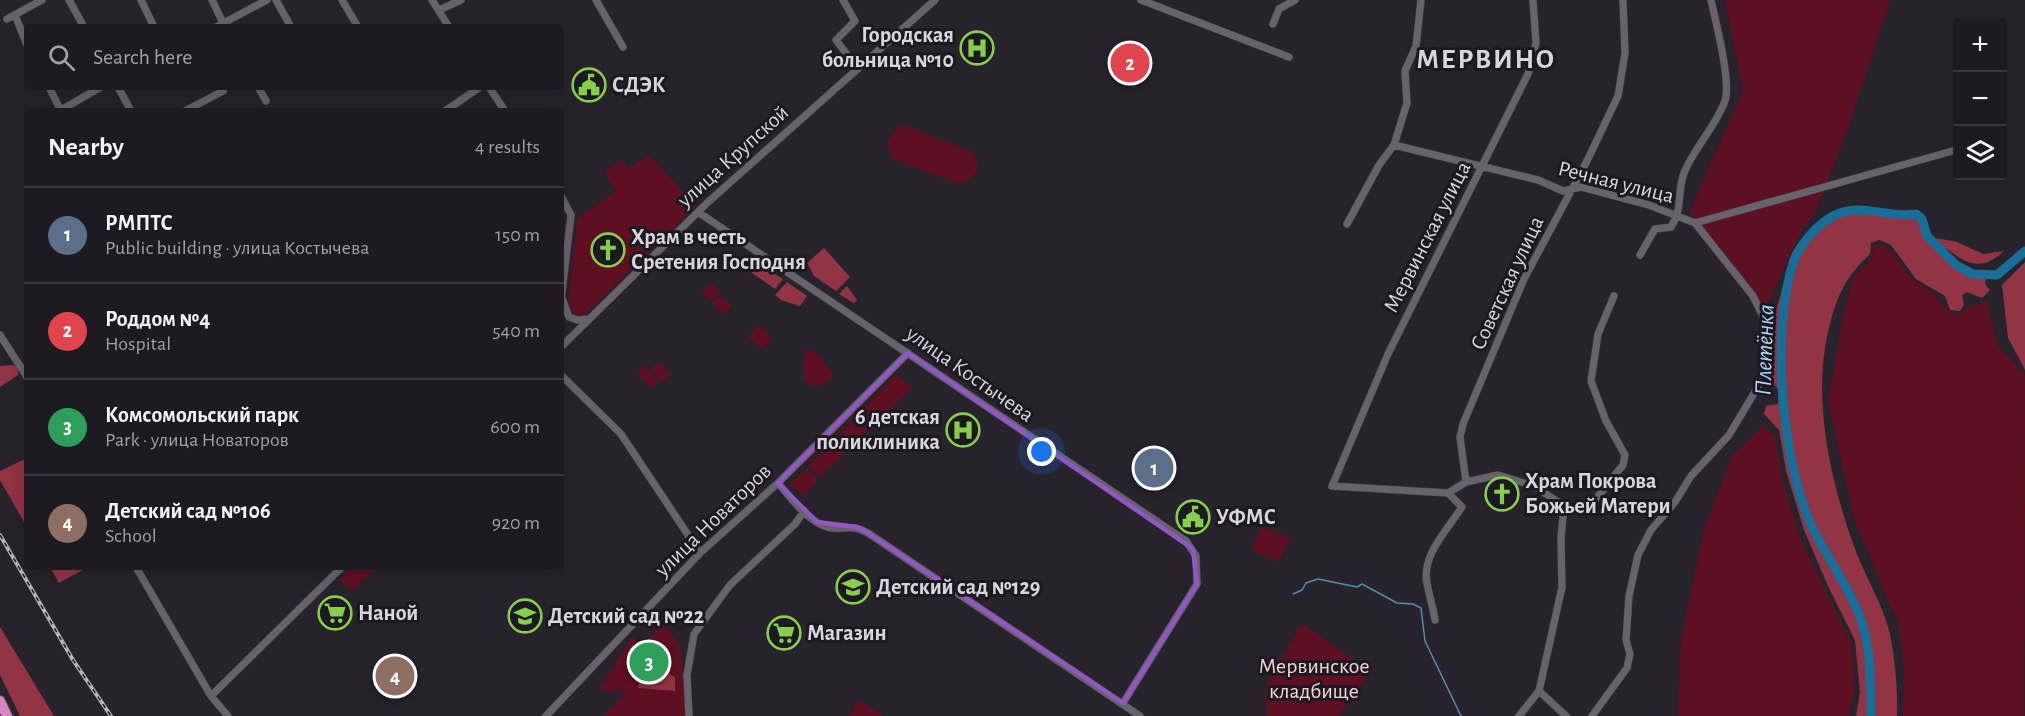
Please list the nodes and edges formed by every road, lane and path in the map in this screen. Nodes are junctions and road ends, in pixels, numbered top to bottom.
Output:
1 (42, 0) edge
2 (69, 0) edge
3 (141, 0) edge
4 (212, 0) edge
5 (267, 0) edge
6 (276, 0) edge
7 (342, 0) edge
8 (432, 0) edge
9 (461, 0) edge
10 (596, 0) edge
11 (843, 0) edge
12 (935, 0) edge
13 (1141, 0) edge
14 (1295, 0) edge
15 (1420, 0) edge
16 (1533, 0) edge
17 (1623, 0) edge
18 (1712, 0) edge
19 (439, 10) junction
20 (15, 15) junction
21 (7, 19) dead end
22 (82, 24) edge
23 (153, 24) edge
24 (220, 24) edge
25 (225, 24) edge
26 (289, 24) edge
27 (356, 24) edge
28 (447, 24) edge
29 (1273, 24) dead end
30 (24, 38) edge
31 (623, 47) dead end
32 (1289, 57) dead end
33 (858, 69) junction
34 (51, 90) edge
35 (96, 90) edge
36 (120, 90) edge
37 (260, 90) edge
38 (476, 90) edge
39 (491, 90) edge
40 (223, 91) dead end
41 (266, 101) dead end
42 (60, 108) edge
43 (64, 108) edge
44 (129, 108) edge
45 (191, 108) edge
46 (449, 108) edge
47 (503, 108) edge
48 (1394, 145) junction
49 (1953, 151) edge
50 (1482, 167) junction
51 (1572, 190) junction
52 (564, 202) edge
53 (698, 212) junction
54 (1677, 216) junction
55 (1695, 223) junction
56 (1347, 224) dead end
57 (1640, 255) dead end
58 (564, 274) edge
59 (1614, 296) dead end
60 (564, 306) edge
61 (589, 319) junction
62 (0, 335) edge
63 (564, 342) edge
64 (908, 352) junction
65 (24, 372) edge
66 (564, 378) edge
67 (1466, 482) junction
68 (778, 483) junction
69 (1448, 493) junction
70 (1564, 506) junction
71 (804, 511) junction
72 (700, 553) junction
73 (138, 570) edge
74 (339, 570) edge
75 (1435, 620) dead end
76 (1539, 691) junction
77 (211, 696) junction
78 (0, 701) edge
79 (1123, 703) junction
80 (0, 706) edge
81 (1130, 713) edge
82 (7, 716) edge
83 (228, 716) edge
84 (546, 716) edge
85 (689, 716) edge
86 (1140, 716) edge
87 (1519, 716) edge
88 (1566, 716) edge
89 (1592, 716) edge

1 - 20 street
2 - 22 street
3 - 23 street
4 - 24 street
5 - 25 street
6 - 26 street
7 - 27 street
8 - 19 street
9 - 19 street
10 - 31 street
11 - 33 street
12 - 33 street, улица Крупской
13 - 32 street
14 - 29 street
15 - 48 street
16 - 50 street, Мервинская улица
17 - 51 street, Советская улица
18 - 54 street
19 - 28 street
20 - 21 street
20 - 30 street
33 - 53 street, улица Крупской
34 - 42 street
35 - 43 street
36 - 44 street
37 - 41 street
38 - 46 street
39 - 47 street
40 - 45 street
48 - 50 street, Речная улица
48 - 56 street
49 - 55 street
50 - 51 street, Речная улица
50 - 69 street, Мервинская улица
51 - 54 street, Речная улица
51 - 67 street, Советская улица
52 - 58 street
53 - 61 street, улица Крупской
53 - 64 street, улица Костычева
54 - 55 street, Речная улица
54 - 57 street
55 - 89 street, Речная улица
59 - 70 street
60 - 61 street
61 - 63 street, улица Крупской
62 - 65 street
64 - 68 street, улица Новаторов
64 - 79 street, улица Костычева
66 - 72 street
67 - 69 street
67 - 70 street
68 - 71 street
68 - 72 street, улица Новаторов
69 - 75 street
70 - 76 street
71 - 79 street
71 - 85 street
72 - 84 street, улица Новаторов
73 - 77 street
74 - 77 street
76 - 87 street
76 - 88 street
77 - 83 street
78 - 82 highway
79 - 81 street
80 - 82 highway
81 - 86 street

